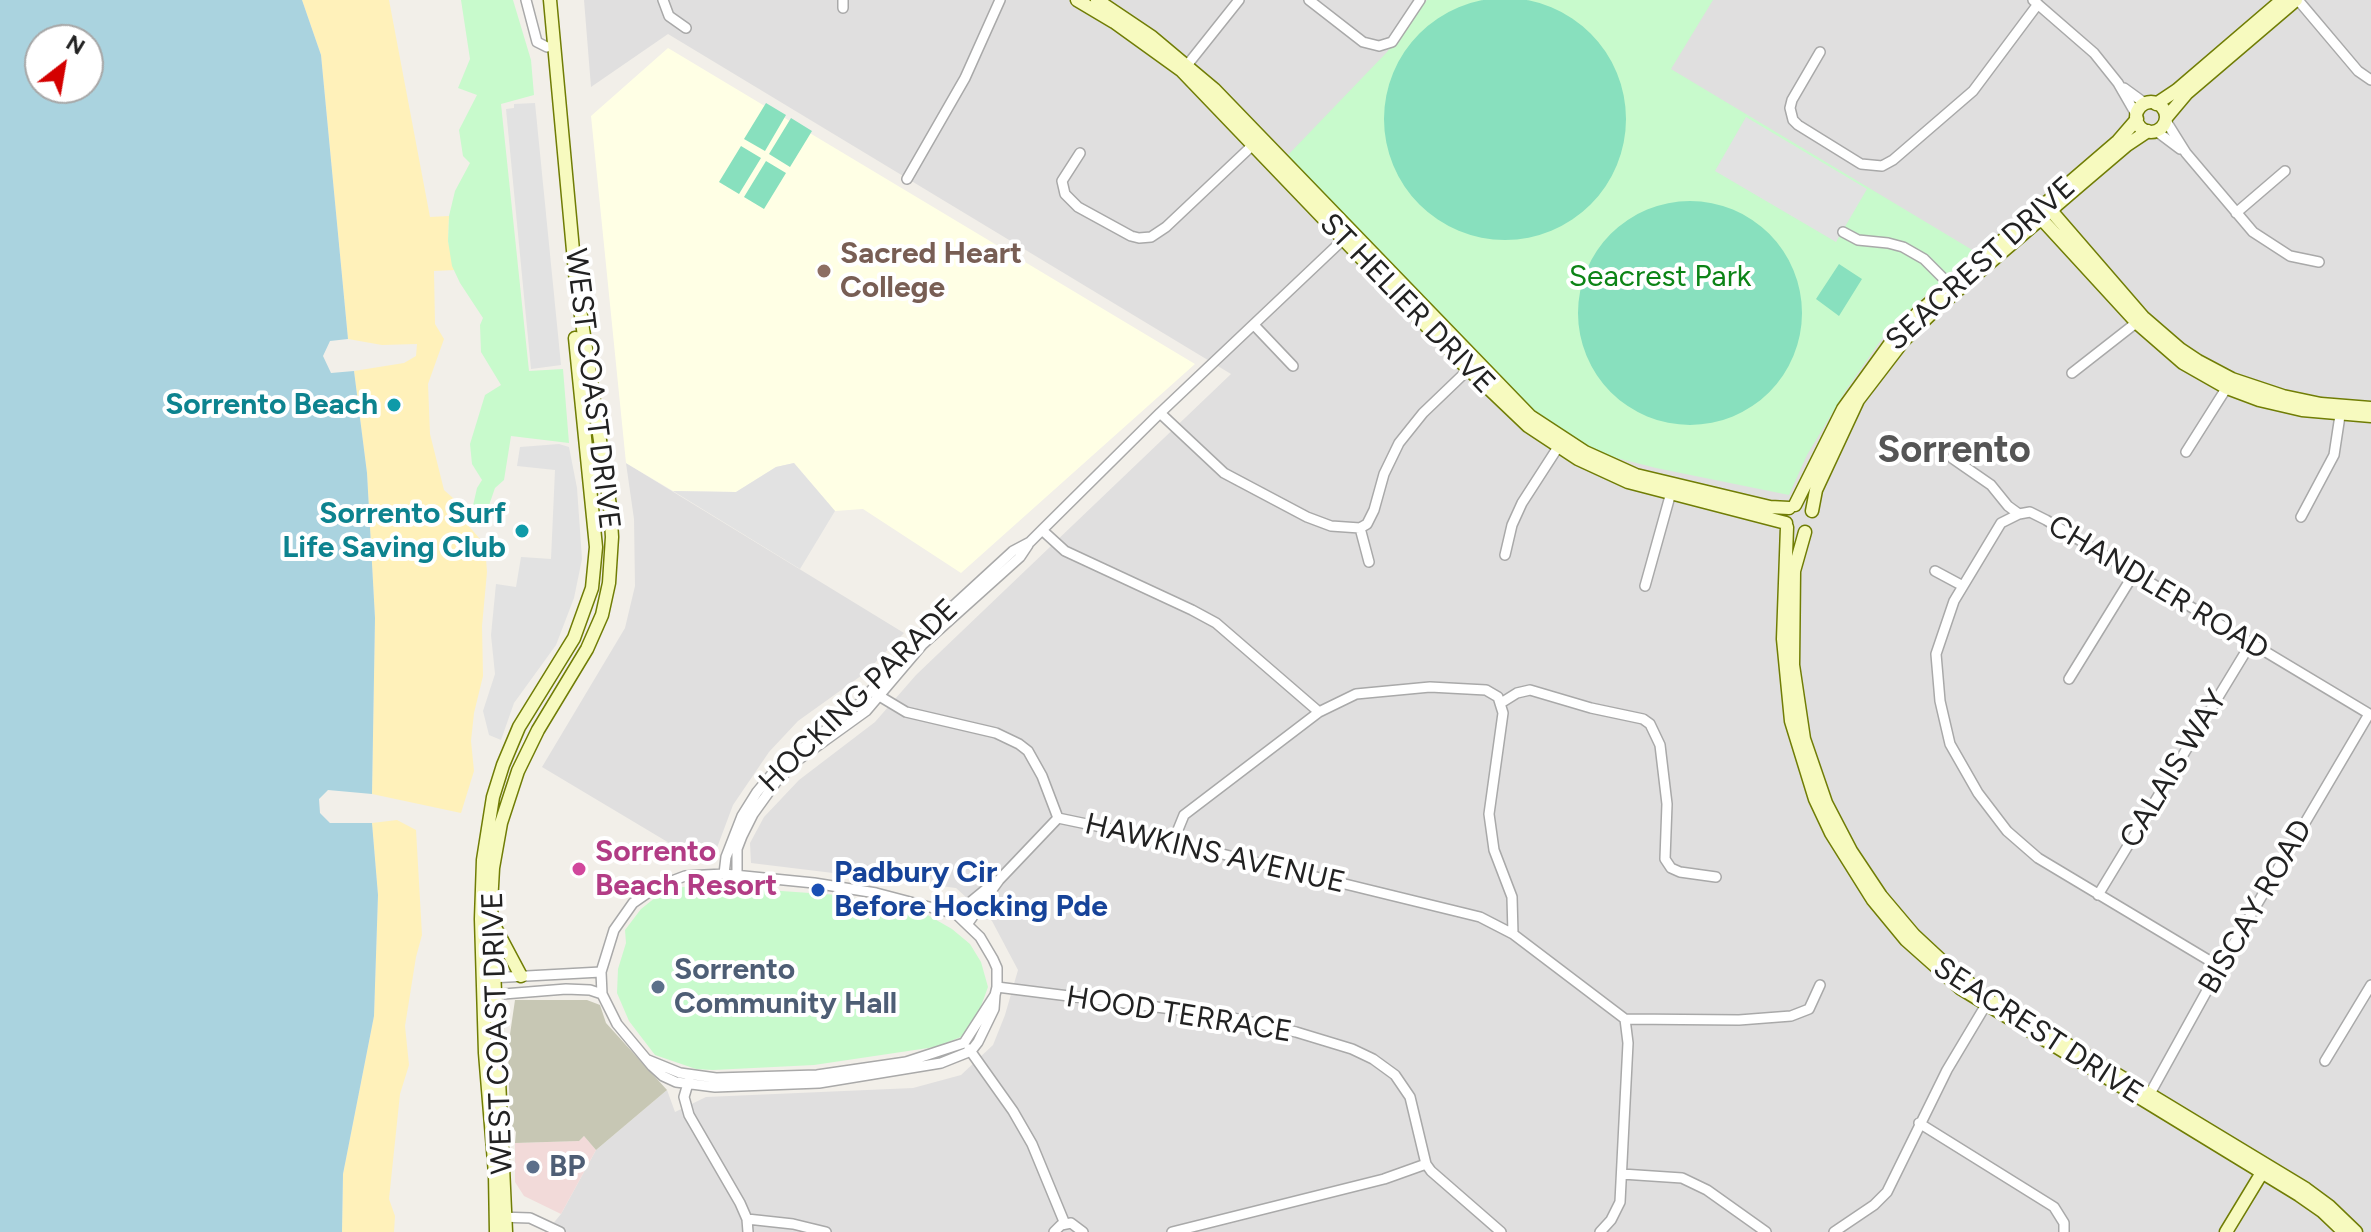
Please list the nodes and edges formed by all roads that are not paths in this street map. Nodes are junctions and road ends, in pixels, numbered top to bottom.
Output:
1 (526, 0) edge
2 (543, 0) edge
3 (550, 0) edge
4 (663, 0) edge
5 (1000, 0) edge
6 (1077, 0) edge
7 (1097, 0) edge
8 (1239, 0) edge
9 (1309, 0) edge
10 (1420, 0) edge
11 (2282, 0) edge
12 (2297, 0) edge
13 (2036, 2) edge
14 (686, 28) dead end
15 (547, 47) junction
16 (1820, 52) dead end
17 (1185, 68) junction
18 (2371, 80) edge
19 (2118, 83) junction
20 (2151, 104) junction
21 (2137, 118) junction
22 (2166, 119) junction
23 (2152, 131) junction
24 (1257, 141) junction
25 (1080, 153) dead end
26 (2186, 153) junction
27 (2285, 171) dead end
28 (907, 179) dead end
29 (2043, 211) junction
30 (2236, 213) junction
31 (1843, 232) dead end
32 (1348, 235) junction
33 (2319, 262) dead end
34 (1950, 285) junction
35 (2140, 320) junction
36 (1254, 325) junction
37 (1293, 366) dead end
38 (1473, 366) junction
39 (2072, 373) dead end
40 (2230, 384) junction
41 (2371, 408) edge
42 (2341, 410) junction
43 (1160, 413) junction
44 (2371, 416) edge
45 (1561, 443) junction
46 (2186, 452) dead end
47 (1952, 458) dead end
48 (1672, 490) junction
49 (1792, 506) junction
50 (1812, 511) junction
51 (2019, 514) junction
52 (2301, 517) dead end
53 (1786, 525) junction
54 (1360, 528) junction
55 (1042, 530) junction
56 (1805, 532) junction
57 (1505, 555) dead end
58 (1369, 562) dead end
59 (1935, 571) dead end
60 (2135, 572) junction
61 (1645, 586) dead end
62 (1963, 586) junction
63 (2251, 643) junction
64 (2069, 679) dead end
65 (875, 694) junction
66 (1501, 703) junction
67 (1319, 712) junction
68 (2370, 714) edge
69 (1058, 818) junction
70 (1173, 842) junction
71 (724, 874) junction
72 (737, 875) junction
73 (1716, 877) dead end
74 (999, 880) junction
75 (2098, 895) junction
76 (956, 914) junction
77 (968, 923) junction
78 (493, 927) junction
79 (1513, 934) junction
80 (2220, 967) junction
81 (601, 972) junction
82 (564, 974) junction
83 (521, 976) junction
84 (489, 978) junction
85 (1820, 985) dead end
86 (2371, 985) edge
87 (566, 989) junction
88 (996, 991) junction
89 (602, 994) junction
90 (490, 995) junction
91 (1988, 1001) junction
92 (1625, 1019) junction
93 (967, 1047) junction
94 (2325, 1061) dead end
95 (689, 1080) junction
96 (2148, 1097) junction
97 (1919, 1123) junction
98 (1426, 1164) junction
99 (2264, 1169) junction
100 (1622, 1174) junction
101 (500, 1217) junction
102 (747, 1219) junction
103 (1065, 1224) junction
104 (496, 1232) edge
105 (506, 1232) edge
106 (560, 1232) edge
107 (748, 1232) edge
108 (826, 1232) edge
109 (1054, 1232) edge
110 (1083, 1232) edge
111 (1172, 1232) edge
112 (1501, 1232) edge
113 (1600, 1232) edge
114 (1766, 1232) edge
115 (1834, 1232) edge
116 (2064, 1232) edge
117 (2226, 1232) edge
118 (2344, 1232) edge
119 (2356, 1232) edge

1 - 15 street
2 - 15 main road, WEST COAST DRIVE
3 - 78 main road, WEST COAST DRIVE
4 - 14 street
5 - 28 street
6 - 17 main road, ST HELIER DRIVE
7 - 17 main road, ST HELIER DRIVE
8 - 17 street
9 - 10 street
11 - 20 main road, SEACREST DRIVE
12 - 18 street
12 - 22 main road, SEACREST DRIVE
13 - 16 street
13 - 19 street
15 - 84 main road, WEST COAST DRIVE
17 - 24 main road, ST HELIER DRIVE
19 - 20 street
19 - 21 street
20 - 21 main road, SEACREST DRIVE
20 - 22 main road
21 - 23 main road
21 - 29 main road, SEACREST DRIVE
22 - 23 main road, SEACREST DRIVE
22 - 26 street
23 - 26 street
23 - 29 main road, SEACREST DRIVE
24 - 25 street
24 - 32 main road, ST HELIER DRIVE
26 - 30 street
27 - 30 street
29 - 34 main road, SEACREST DRIVE
29 - 35 main road
29 - 50 main road, SEACREST DRIVE
30 - 33 street
31 - 34 street
32 - 36 street, HOCKING PARADE
32 - 38 main road, ST HELIER DRIVE
34 - 49 main road, SEACREST DRIVE
35 - 39 street
35 - 40 main road
36 - 37 street
36 - 43 street, HOCKING PARADE
38 - 45 main road, ST HELIER DRIVE
38 - 54 street
40 - 42 main road
40 - 46 street
41 - 42 main road
42 - 44 main road
42 - 52 street
43 - 54 street
43 - 55 street, HOCKING PARADE
45 - 48 main road, ST HELIER DRIVE
45 - 57 street
47 - 51 street, CHANDLER ROAD
48 - 49 main road, ST HELIER DRIVE
48 - 53 main road, ST HELIER DRIVE
48 - 61 street
49 - 50 main road
49 - 53 main road
50 - 56 main road
51 - 60 street, CHANDLER ROAD
51 - 62 street
53 - 56 main road
53 - 91 main road, SEACREST DRIVE
54 - 58 street
55 - 65 street, HOCKING PARADE
55 - 67 street
56 - 91 main road, SEACREST DRIVE
59 - 62 street
60 - 63 street, CHANDLER ROAD
60 - 64 street
62 - 75 street
63 - 68 street, CHANDLER ROAD
63 - 75 street, CALAIS WAY
65 - 69 street, HAWKINS AVENUE
65 - 71 street, HOCKING PARADE
65 - 72 street, HOCKING PARADE
66 - 67 street
66 - 73 street
66 - 79 street
67 - 70 street
68 - 80 street, BISCAY ROAD
69 - 70 street, HAWKINS AVENUE
69 - 74 street
70 - 79 street, HAWKINS AVENUE
71 - 72 street
71 - 81 street
72 - 76 street
74 - 76 street
74 - 77 street
75 - 80 street
76 - 77 street
77 - 88 street
78 - 83 main road
78 - 84 main road, WEST COAST DRIVE
79 - 92 street, HAWKINS AVENUE
80 - 96 street, BISCAY ROAD
81 - 82 street
81 - 89 street
82 - 83 street
82 - 87 street
83 - 84 street
84 - 90 main road, WEST COAST DRIVE
85 - 92 street
86 - 94 street
87 - 89 street
87 - 90 street
88 - 93 street
88 - 98 street, HOOD TERRACE
89 - 95 street
90 - 101 main road, WEST COAST DRIVE
91 - 96 main road, SEACREST DRIVE
91 - 97 street
92 - 100 street
93 - 95 street
93 - 103 street
95 - 102 street
96 - 99 main road, SEACREST DRIVE
97 - 115 street
97 - 116 street
98 - 111 street
98 - 112 street
99 - 117 main road
99 - 118 main road, SEACREST DRIVE
99 - 119 main road, SEACREST DRIVE
100 - 113 street
100 - 114 street
101 - 104 main road, WEST COAST DRIVE
101 - 105 main road, WEST COAST DRIVE
101 - 106 street
102 - 107 street
102 - 108 street
103 - 109 street
103 - 110 street

